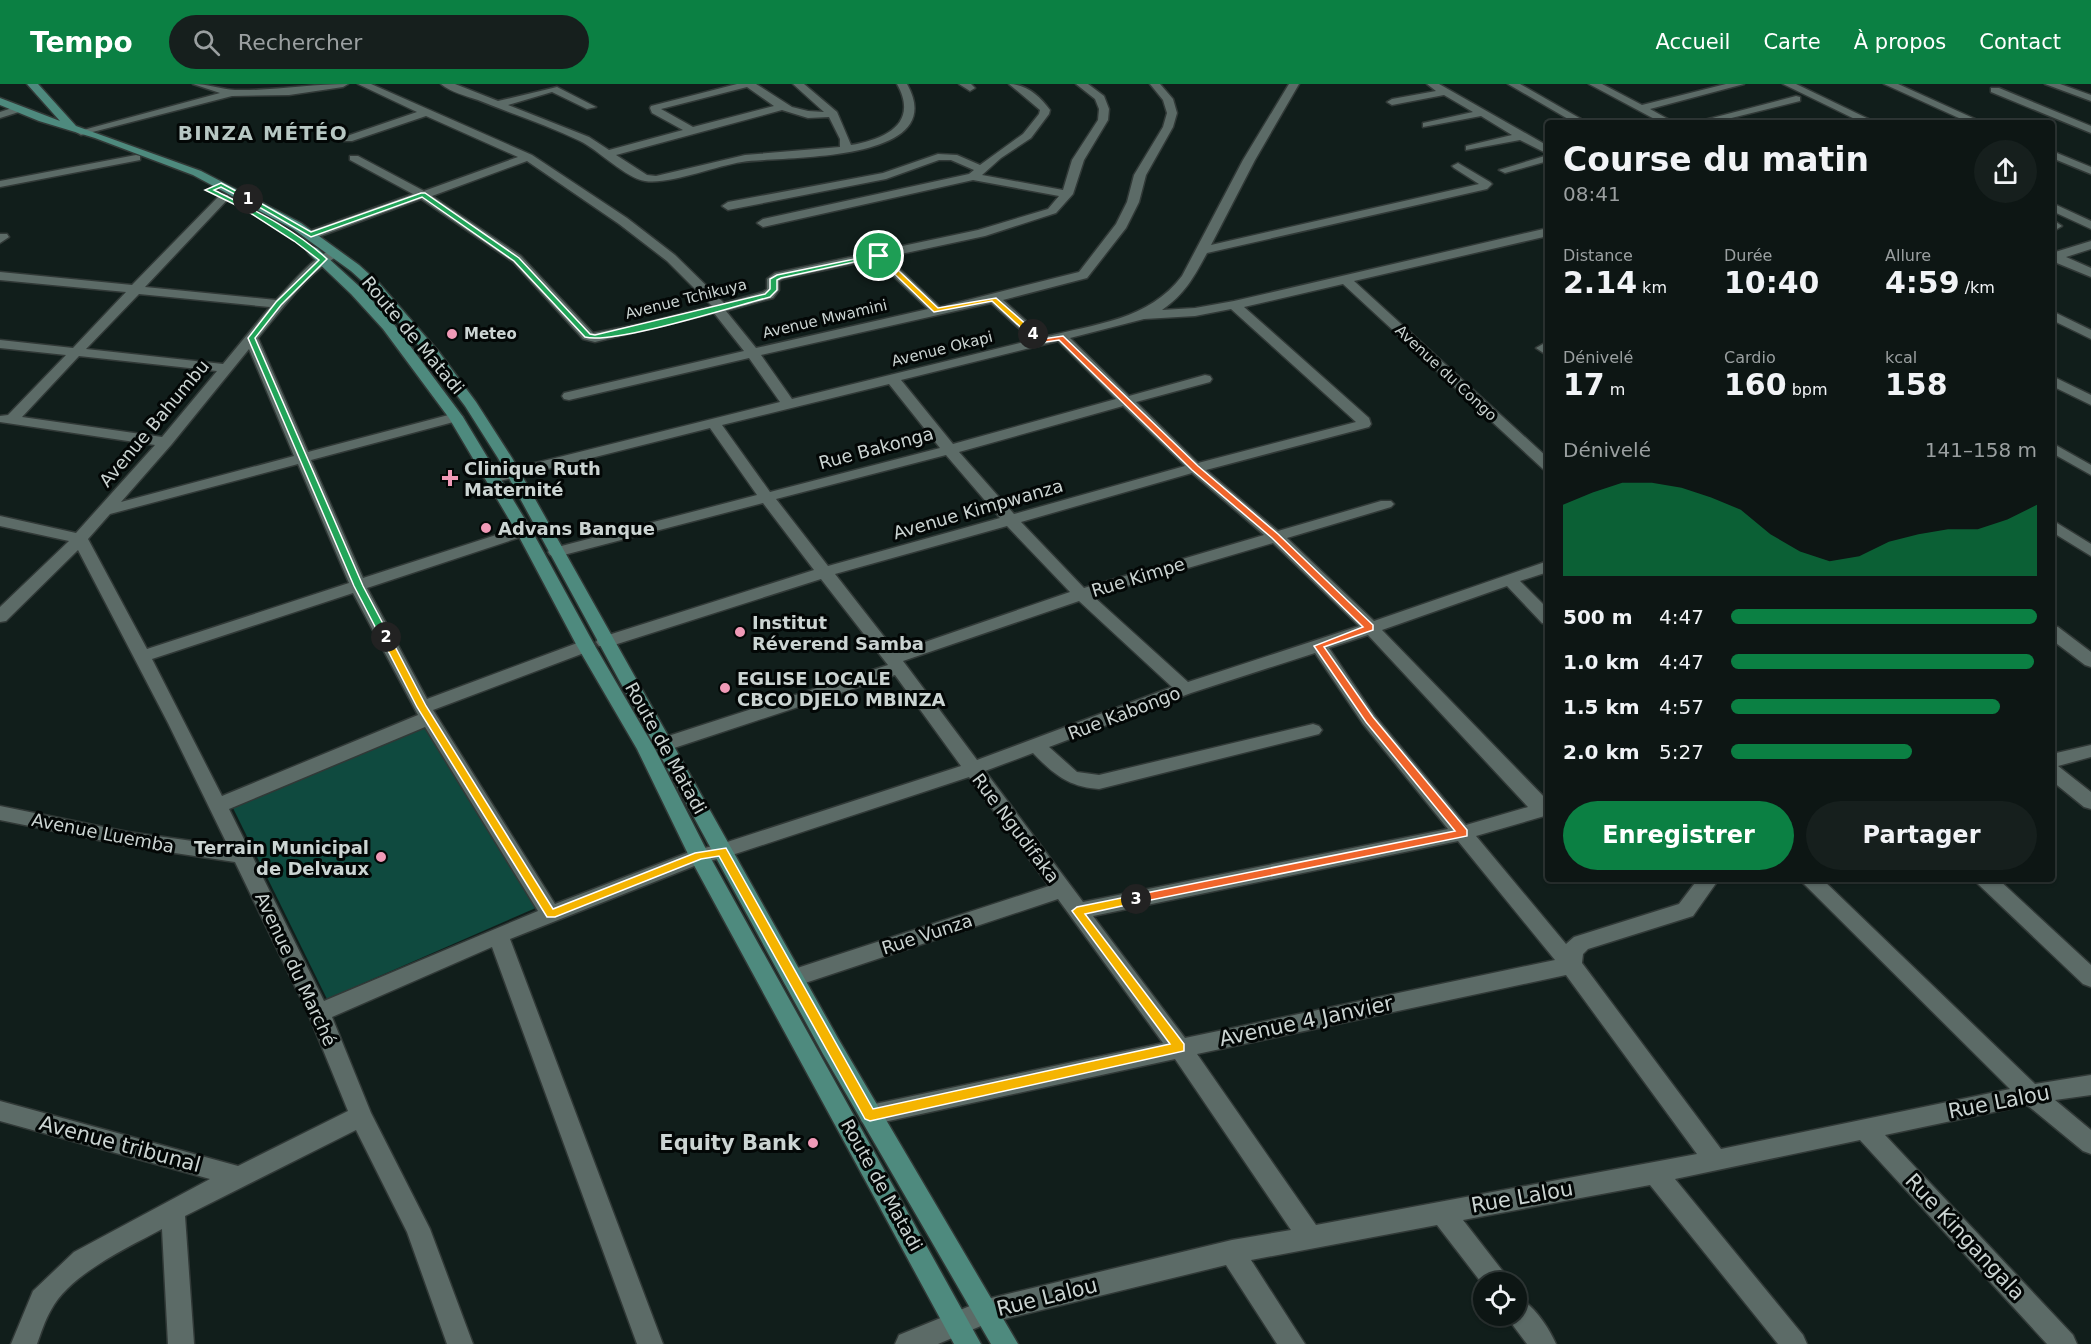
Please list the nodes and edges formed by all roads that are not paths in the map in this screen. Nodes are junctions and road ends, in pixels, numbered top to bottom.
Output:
1 (32, 84) edge
2 (198, 84) edge
3 (241, 84) edge
4 (343, 84) edge
5 (363, 84) edge
6 (446, 84) edge
7 (749, 84) edge
8 (798, 84) edge
9 (902, 84) edge
10 (1014, 84) edge
11 (1155, 84) edge
12 (1294, 84) edge
13 (1432, 84) edge
14 (1513, 84) edge
15 (1594, 84) edge
16 (1739, 84) edge
17 (1788, 84) edge
18 (1889, 84) edge
19 (2050, 84) edge
20 (1088, 85) edge
21 (1995, 90) dead end
22 (1446, 92) junction
23 (231, 93) junction
24 (2091, 98) edge
25 (1796, 99) dead end
26 (29, 100) junction
27 (3, 102) edge
28 (1392, 102) dead end
29 (499, 104) junction
30 (591, 107) dead end
31 (781, 107) junction
32 (1641, 108) junction
33 (426, 112) junction
34 (1482, 113) junction
35 (833, 114) junction
36 (0, 115) edge
37 (1578, 120) edge
38 (1664, 120) edge
39 (1710, 120) edge
40 (1866, 120) edge
41 (1972, 120) edge
42 (1427, 124) dead end
43 (2091, 130) edge
44 (80, 131) junction
45 (692, 131) junction
46 (1522, 136) junction
47 (348, 140) dead end
48 (846, 148) junction
49 (1470, 148) dead end
50 (1545, 149) edge
51 (606, 154) junction
52 (2055, 155) edge
53 (528, 157) junction
54 (136, 158) junction
55 (354, 158) dead end
56 (1545, 159) edge
57 (1458, 166) dead end
58 (1505, 170) dead end
59 (2091, 171) edge
60 (977, 173) junction
61 (0, 184) edge
62 (218, 191) junction
63 (1067, 194) junction
64 (423, 195) junction
65 (728, 206) dead end
66 (2055, 208) edge
67 (763, 223) dead end
68 (2091, 225) edge
69 (1545, 233) edge
70 (311, 235) junction
71 (2091, 246) edge
72 (1203, 250) junction
73 (2055, 255) edge
74 (329, 256) junction
75 (879, 256) junction
76 (2055, 257) edge
77 (2091, 273) edge
78 (0, 276) edge
79 (1345, 279) junction
80 (134, 290) junction
81 (994, 299) junction
82 (279, 304) junction
83 (1234, 304) junction
84 (720, 308) junction
85 (937, 311) junction
86 (1143, 315) junction
87 (2055, 316) edge
88 (2091, 334) edge
89 (419, 337) junction
90 (1061, 337) junction
91 (251, 338) junction
92 (1041, 341) junction
93 (401, 342) junction
94 (0, 344) edge
95 (79, 351) junction
96 (753, 353) junction
97 (226, 368) junction
98 (892, 378) junction
99 (1205, 379) dead end
100 (2055, 382) edge
101 (569, 396) dead end
102 (1126, 400) junction
103 (2091, 401) edge
104 (788, 404) junction
105 (456, 417) junction
106 (6, 419) edge
107 (714, 424) junction
108 (166, 442) junction
109 (2055, 449) edge
110 (948, 450) junction
111 (304, 459) junction
112 (1545, 463) edge
113 (1195, 468) junction
114 (2091, 471) edge
115 (512, 473) junction
116 (492, 478) junction
117 (766, 497) junction
118 (1386, 504) dead end
119 (105, 511) junction
120 (1011, 520) junction
121 (0, 521) edge
122 (2055, 527) edge
123 (524, 531) junction
124 (1275, 536) junction
125 (80, 539) junction
126 (2091, 551) edge
127 (555, 552) junction
128 (1545, 567) edge
129 (825, 572) junction
130 (1509, 579) junction
131 (358, 586) junction
132 (1082, 594) junction
133 (0, 616) edge
134 (1545, 616) edge
135 (1370, 627) junction
136 (2055, 633) edge
137 (604, 642) junction
138 (586, 646) junction
139 (1319, 646) junction
140 (141, 657) junction
141 (2091, 661) edge
142 (895, 664) junction
143 (1185, 689) junction
144 (425, 712) junction
145 (649, 715) junction
146 (630, 722) junction
147 (1313, 730) dead end
148 (665, 744) junction
149 (1037, 746) junction
150 (2091, 751) edge
151 (2055, 760) edge
152 (972, 769) junction
153 (2055, 773) edge
154 (2091, 802) edge
155 (218, 806) junction
156 (1545, 808) edge
157 (0, 813) edge
158 (1463, 833) junction
159 (722, 851) junction
160 (242, 856) junction
161 (699, 856) junction
162 (1706, 882) edge
163 (1812, 882) edge
164 (1988, 882) edge
165 (1062, 890) junction
166 (1077, 911) junction
167 (551, 914) junction
168 (498, 935) junction
169 (1571, 965) junction
170 (793, 978) junction
171 (2091, 978) edge
172 (319, 1012) junction
173 (1179, 1047) junction
174 (2091, 1085) edge
175 (2031, 1094) junction
176 (0, 1111) edge
177 (870, 1115) junction
178 (362, 1116) junction
179 (1866, 1130) junction
180 (2091, 1144) edge
181 (1715, 1159) junction
182 (1655, 1173) junction
183 (240, 1177) junction
184 (173, 1210) junction
185 (1442, 1212) junction
186 (1311, 1238) junction
187 (1232, 1252) junction
188 (1488, 1272) edge
189 (987, 1311) junction
190 (1527, 1323) edge
191 (963, 1334) edge
192 (24, 1344) edge
193 (181, 1344) edge
194 (460, 1344) edge
195 (650, 1344) edge
196 (909, 1344) edge
197 (1005, 1344) edge
198 (1292, 1344) edge
199 (1543, 1344) edge
200 (1794, 1344) edge
201 (2064, 1344) edge

1 - 26 main road
2 - 23 street
3 - 23 street
4 - 23 street
5 - 33 street
6 - 29 street
7 - 31 street
7 - 45 street
8 - 35 street
9 - 48 street
10 - 60 street
11 - 81 street, Avenue Mwamini
12 - 72 street, Avenue Okapi
13 - 22 street
14 - 37 street
15 - 32 street
16 - 32 street
17 - 40 street
18 - 41 street
19 - 24 street
20 - 63 street
21 - 43 street
22 - 28 street
22 - 34 street
23 - 44 street
25 - 39 street
26 - 27 main road, Route de Matadi
26 - 36 street
26 - 44 main road, Route de Matadi
26 - 44 main road
29 - 30 street
29 - 51 street
31 - 35 street
31 - 45 street
32 - 38 street
33 - 47 street
33 - 53 street
34 - 42 street
34 - 46 street
35 - 48 street
44 - 54 main road, Route de Matadi
44 - 62 main road, Route de Matadi
45 - 51 street
46 - 49 street
46 - 50 street
48 - 51 street
52 - 59 street
53 - 64 street
53 - 84 street
54 - 61 street
54 - 62 main road, Route de Matadi
55 - 64 street
56 - 58 street
57 - 72 street
60 - 63 street
60 - 65 street
60 - 67 street
62 - 70 main road, Route de Matadi
62 - 74 main road, Route de Matadi
62 - 80 street
63 - 75 street, Avenue Tchikuya
64 - 70 street
64 - 84 street, Avenue Tchikuya
66 - 68 street
69 - 79 street
70 - 74 main road, Route de Matadi
71 - 73 street
72 - 86 street, Avenue Okapi
74 - 82 street, Avenue Bahumbu
74 - 89 main road, Route de Matadi
74 - 93 main road, Route de Matadi
75 - 84 street, Avenue Tchikuya
75 - 85 street
76 - 77 street
78 - 80 street
79 - 83 street
79 - 112 street, Avenue du Congo
80 - 82 street
80 - 95 street
81 - 85 street, Avenue Mwamini
81 - 92 street
82 - 91 street, Avenue Bahumbu
83 - 86 street
83 - 113 street, Avenue Kimpwanza
84 - 96 street
85 - 96 street, Avenue Mwamini
86 - 90 street, Avenue Okapi
87 - 88 street
89 - 93 main road
89 - 115 main road, Route de Matadi
90 - 92 street, Avenue Okapi
90 - 102 street
91 - 97 street, Avenue Bahumbu
91 - 111 street
92 - 98 street, Avenue Okapi
93 - 105 main road, Route de Matadi
94 - 95 street
95 - 97 street
95 - 106 street
96 - 101 street, Avenue Mwamini
96 - 104 street
97 - 108 street, Avenue Bahumbu
98 - 104 street, Avenue Okapi
98 - 110 street
99 - 102 street, Rue Bakonga
100 - 103 street
102 - 110 street, Rue Bakonga
102 - 113 street
104 - 107 street, Avenue Okapi
105 - 111 street
105 - 116 main road, Route de Matadi
106 - 108 street
107 - 115 street, Avenue Okapi
107 - 117 street, Rue Ngudifaka
108 - 119 street, Avenue Bahumbu
109 - 114 street
110 - 117 street, Rue Bakonga
110 - 120 street
111 - 119 street
111 - 131 street
113 - 120 street, Avenue Kimpwanza
113 - 124 street
115 - 116 street, Avenue Okapi
115 - 127 main road, Route de Matadi
116 - 123 main road, Route de Matadi
117 - 127 street, Rue Bakonga
117 - 129 street, Rue Ngudifaka
118 - 124 street, Rue Kimpe
119 - 125 street, Avenue Bahumbu
120 - 129 street, Avenue Kimpwanza
120 - 132 street
121 - 125 street
122 - 126 street
123 - 131 street
123 - 138 main road, Route de Matadi
124 - 132 street, Rue Kimpe
124 - 135 street
125 - 133 street, Avenue Bahumbu
125 - 140 street, Avenue du Marché
127 - 137 main road, Route de Matadi
128 - 130 street, Rue Kabongo
129 - 137 street, Avenue Kimpwanza
129 - 142 street, Rue Ngudifaka
130 - 134 street
130 - 135 street, Rue Kabongo
131 - 140 street
131 - 144 street
132 - 142 street, Rue Kimpe
132 - 143 street
135 - 139 street, Rue Kabongo
135 - 156 street
136 - 141 street
137 - 145 main road, Route de Matadi
138 - 144 street
138 - 146 main road, Route de Matadi
139 - 143 street, Rue Kabongo
139 - 158 street
140 - 155 street, Avenue du Marché
142 - 148 street, Rue Kimpe
142 - 152 street, Rue Ngudifaka
143 - 149 street, Rue Kabongo
144 - 155 street
144 - 167 street
145 - 146 main road
145 - 148 main road, Route de Matadi
146 - 161 main road, Route de Matadi
147 - 149 street
148 - 159 main road, Route de Matadi
149 - 152 street, Rue Kabongo
150 - 151 street
152 - 159 street, Rue Kabongo
152 - 165 street, Rue Ngudifaka
153 - 154 street
155 - 160 street, Avenue du Marché
156 - 158 street
157 - 160 street, Avenue Luemba
158 - 166 street
158 - 169 street
159 - 161 street, Rue Kabongo
159 - 170 main road, Route de Matadi
160 - 172 street, Avenue du Marché
161 - 167 street, Rue Kabongo
161 - 191 main road, Route de Matadi
162 - 169 street
163 - 175 street
164 - 171 street
165 - 166 street, Rue Ngudifaka
165 - 170 street, Rue Vunza
166 - 173 street, Rue Ngudifaka
167 - 168 street, Rue Kabongo
168 - 172 street, Rue Kabongo
168 - 195 street
169 - 173 street, Avenue 4 Janvier
169 - 181 street
170 - 177 main road, Route de Matadi
172 - 178 street, Avenue du Marché
173 - 177 street, Avenue 4 Janvier
173 - 186 street, Rue Ngudifaka
174 - 175 street, Rue Lalou
175 - 179 street, Rue Lalou
175 - 180 street
176 - 183 street, Avenue tribunal
177 - 189 main road, Route de Matadi
178 - 183 street
178 - 194 street, Avenue du Marché
179 - 181 street, Rue Lalou
179 - 201 street, Rue Kingangala
181 - 182 street, Rue Lalou
182 - 185 street, Rue Lalou
182 - 200 street
183 - 184 street
184 - 192 street
184 - 193 street
185 - 186 street, Rue Lalou
185 - 188 street
186 - 187 street, Rue Lalou
187 - 189 street, Rue Lalou
187 - 198 street
189 - 191 street, Rue Lalou
189 - 197 main road, Route de Matadi
190 - 199 street
191 - 196 street, Rue Lalou

